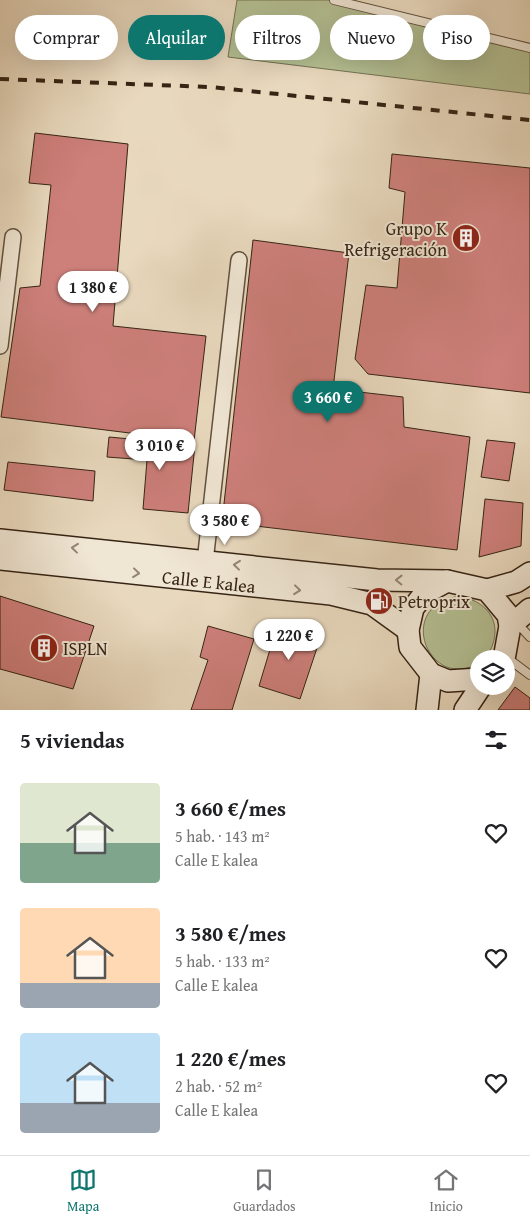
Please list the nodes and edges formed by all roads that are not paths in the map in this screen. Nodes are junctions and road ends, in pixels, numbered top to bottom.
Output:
1 (334, 0) edge
2 (530, 48) edge
3 (12, 237) dead end
4 (239, 260) dead end
5 (0, 346) edge
6 (0, 540) edge
7 (0, 559) edge
8 (205, 562) junction
9 (530, 573) edge
10 (447, 581) junction
11 (487, 590) junction
12 (522, 623) edge
13 (408, 630) junction
14 (509, 650) edge
15 (515, 665) edge
16 (432, 674) junction
17 (530, 675) edge
18 (470, 679) edge
19 (475, 695) edge
20 (427, 710) edge
21 (465, 710) edge

1 - 2 lane
3 - 5 street
4 - 8 street, Calle E kalea
8 -> 6 main road, Calle E kalea
7 -> 13 main road, Calle E kalea
10 -> 8 main road, Calle E kalea
9 - 11 main road
10 - 11 main road, Calle E kalea
10 - 13 main road
11 - 12 main road
12 - 14 main road
13 - 16 main road
15 - 17 lane
16 - 18 main road
16 - 20 main road
19 - 21 main road

